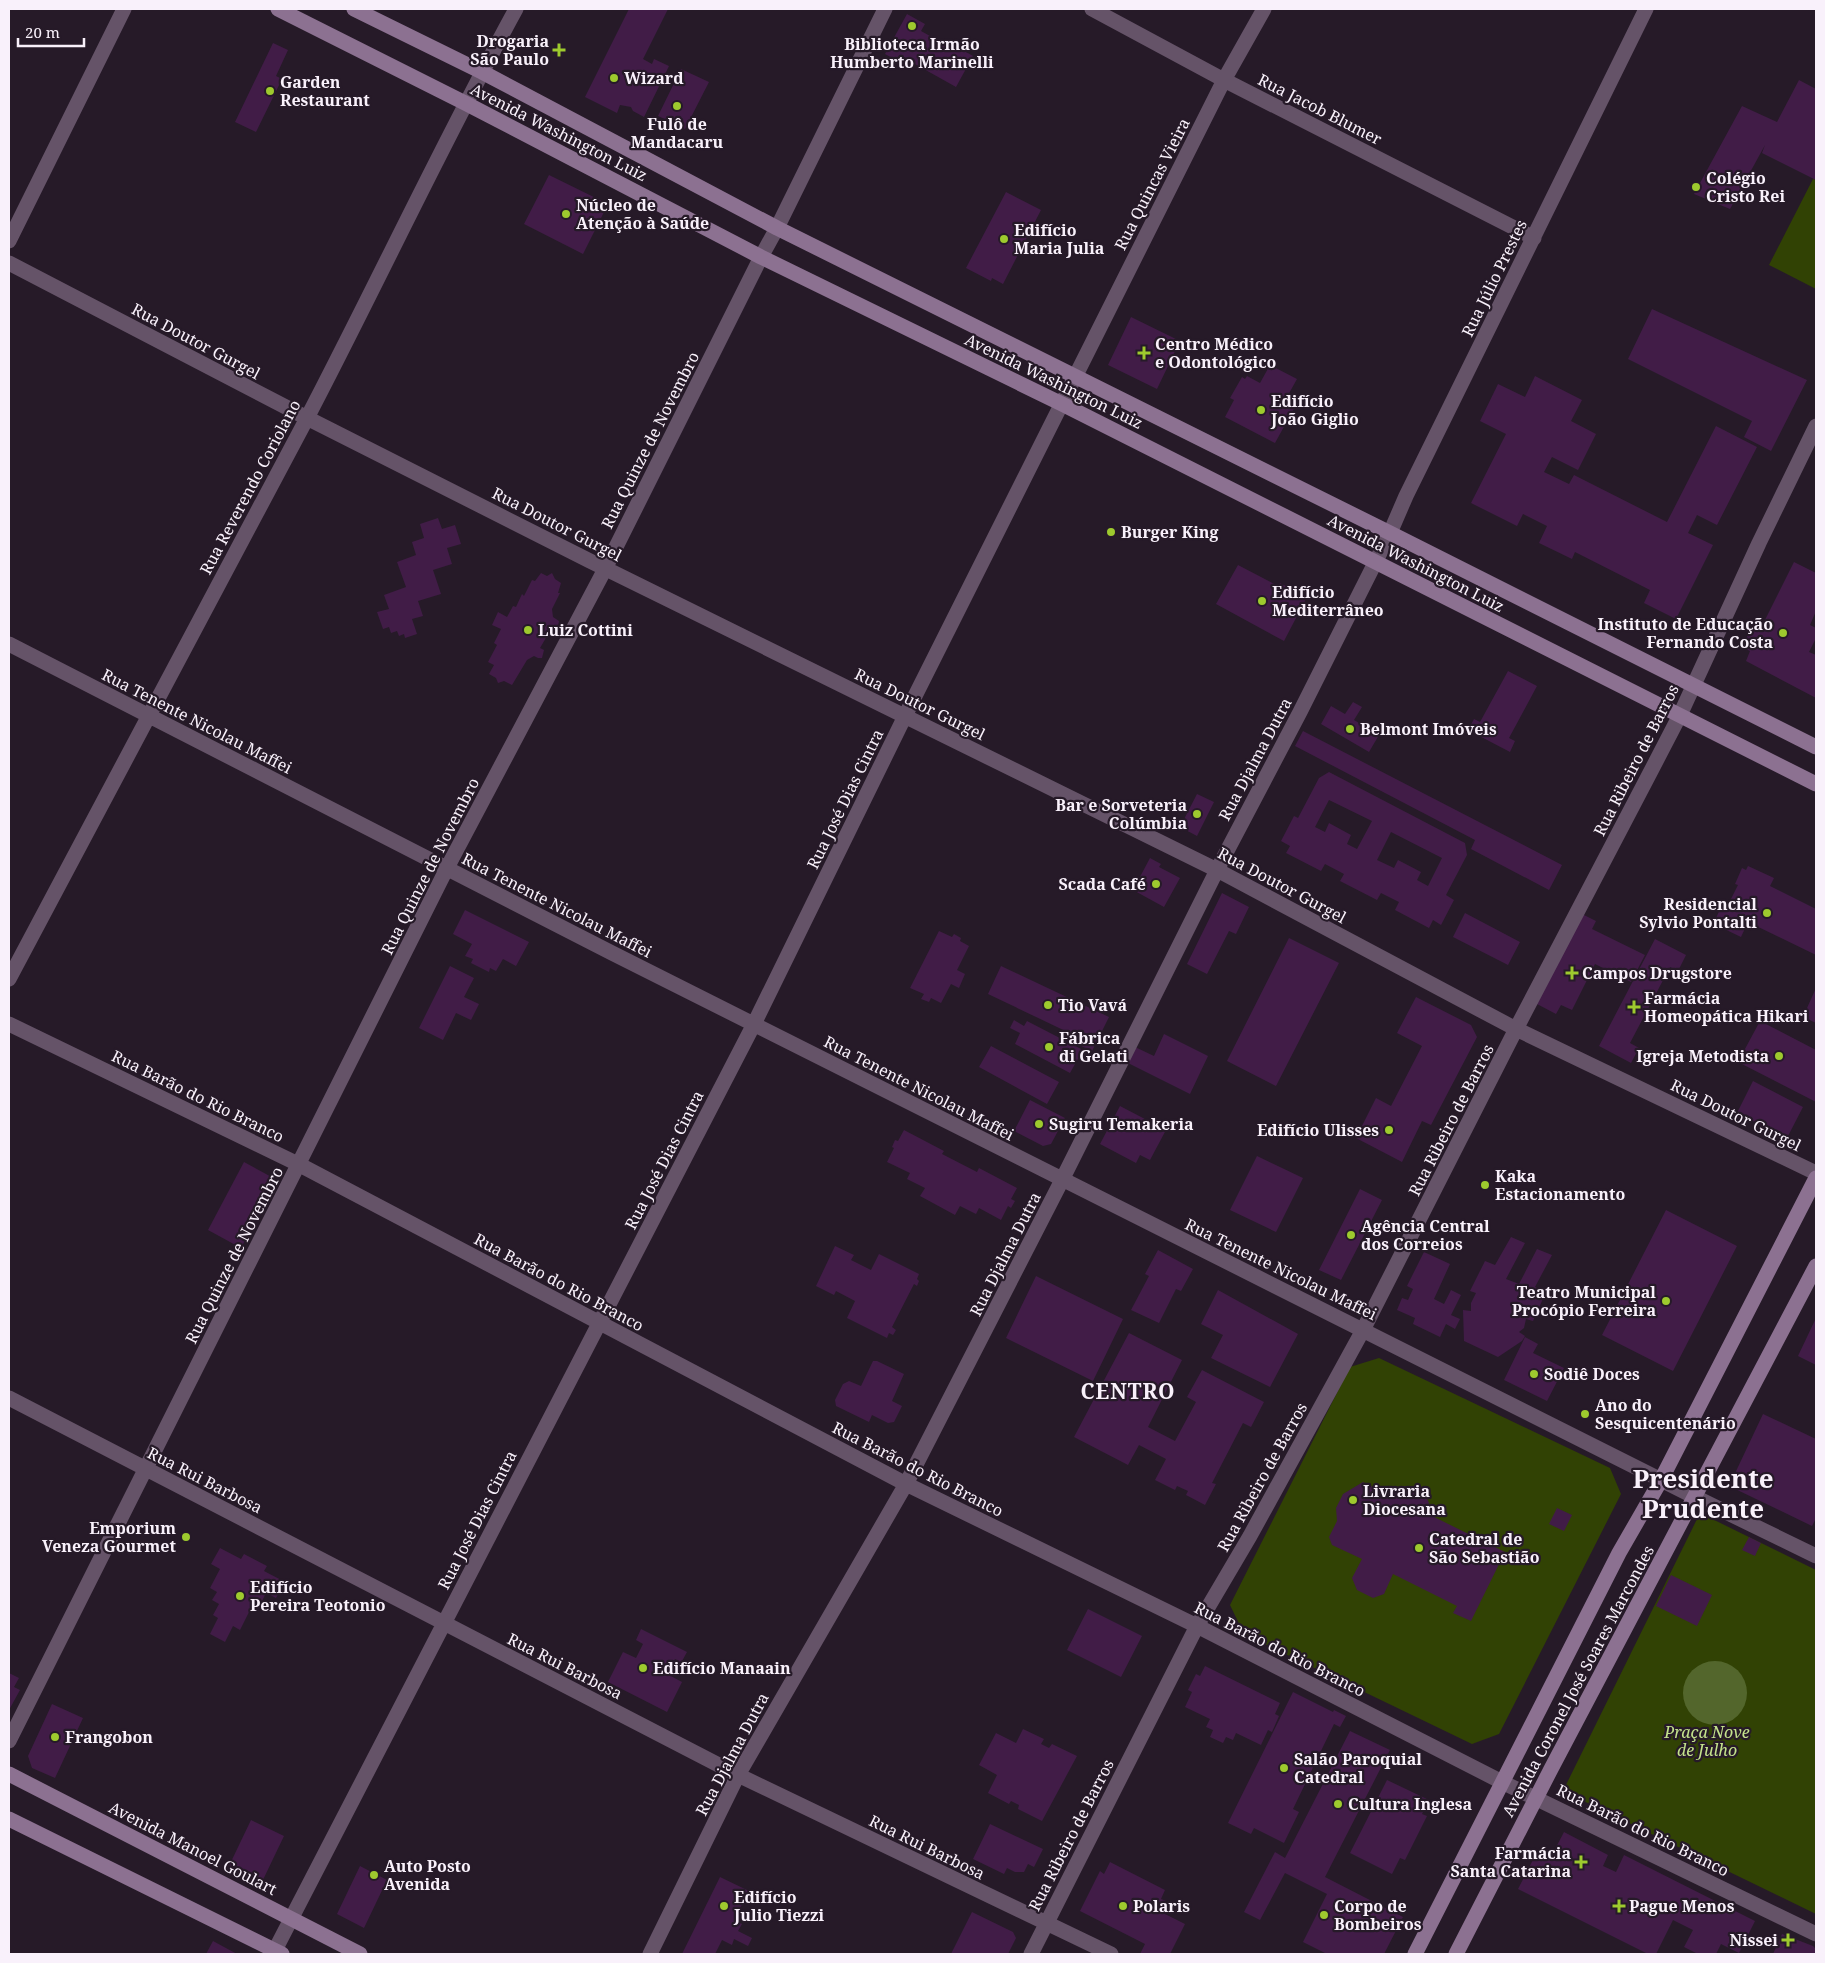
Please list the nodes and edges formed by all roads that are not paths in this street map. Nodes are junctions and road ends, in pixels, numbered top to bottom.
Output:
1 (124, 9) edge
2 (278, 9) edge
3 (354, 9) edge
4 (516, 9) edge
5 (884, 9) edge
6 (1092, 9) edge
7 (1264, 9) edge
8 (1646, 9) edge
9 (482, 72) junction
10 (1224, 80) junction
11 (465, 103) junction
12 (778, 228) junction
13 (1534, 238) junction
14 (9, 241) edge
15 (761, 256) junction
16 (9, 263) edge
17 (1075, 377) junction
18 (1062, 404) junction
19 (306, 418) junction
20 (1816, 426) edge
21 (1390, 533) junction
22 (1375, 562) junction
23 (605, 569) junction
24 (9, 644) edge
25 (1693, 685) junction
26 (1680, 715) junction
27 (147, 716) junction
28 (905, 716) junction
29 (1816, 747) edge
30 (1816, 784) edge
31 (448, 868) junction
32 (1217, 870) junction
33 (9, 979) edge
34 (9, 1024) edge
35 (754, 1024) junction
36 (1516, 1029) junction
37 (300, 1165) junction
38 (1816, 1173) edge
39 (1816, 1178) edge
40 (1062, 1180) junction
41 (1816, 1266) edge
42 (599, 1324) junction
43 (1364, 1330) junction
44 (9, 1398) edge
45 (145, 1469) junction
46 (1661, 1480) junction
47 (906, 1484) junction
48 (1695, 1497) junction
49 (1816, 1556) edge
50 (444, 1622) junction
51 (1198, 1626) junction
52 (9, 1740) edge
53 (9, 1774) edge
54 (738, 1775) junction
55 (1502, 1782) junction
56 (1536, 1797) junction
57 (9, 1819) edge
58 (291, 1918) junction
59 (1046, 1923) junction
60 (1816, 1934) edge
61 (277, 1953) edge
62 (360, 1954) edge
63 (650, 1954) edge
64 (1031, 1954) edge
65 (1111, 1954) edge
66 (1415, 1954) edge
67 (1456, 1954) edge

1 - 14 street
2 - 11 main road, Avenida Washington Luiz
3 - 9 main road, Avenida Washington Luiz
4 - 9 street, Rua Reverendo Coriolano
5 - 12 street, Rua Quinze de Novembro
6 - 10 street, Rua Jacob Blumer
7 - 10 street, Rua Quincas Vieira
8 - 13 street, Rua Júlio Prestes
9 - 11 street, Rua Reverendo Coriolano
9 - 12 main road, Avenida Washington Luiz
10 - 13 street, Rua Jacob Blumer
10 - 17 street, Rua Quincas Vieira
11 - 15 main road, Avenida Washington Luiz
11 - 19 street, Rua Reverendo Coriolano
12 - 15 street, Rua Quinze de Novembro
12 - 17 main road, Avenida Washington Luiz
13 - 21 street, Rua Júlio Prestes
15 - 18 main road, Avenida Washington Luiz
15 - 23 street, Rua Quinze de Novembro
16 - 19 street, Rua Doutor Gurgel
17 - 18 street, Rua José Dias Cintra
17 - 21 main road, Avenida Washington Luiz
18 - 22 main road, Avenida Washington Luiz
18 - 28 street, Rua José Dias Cintra
19 - 23 street, Rua Doutor Gurgel
19 - 27 street, Rua Reverendo Coriolano
20 - 25 street, Rua Ribeiro de Barros
21 - 22 street, Rua Júlio Prestes
21 - 25 main road, Avenida Washington Luiz
22 - 26 main road, Avenida Washington Luiz
22 - 32 street, Rua Djalma Dutra
23 - 28 street, Rua Doutor Gurgel
23 - 31 street, Rua Quinze de Novembro
24 - 27 street, Rua Tenente Nicolau Maffei
25 - 26 street, Rua Ribeiro de Barros
25 - 29 main road, Avenida Washington Luiz
26 - 30 main road, Avenida Washington Luiz
26 - 36 street, Rua Ribeiro de Barros
27 - 31 street, Rua Tenente Nicolau Maffei
27 - 33 street, Rua Reverendo Coriolano
28 - 32 street, Rua Doutor Gurgel
28 - 35 street, Rua José Dias Cintra
31 - 35 street, Rua Tenente Nicolau Maffei
31 - 37 street, Rua Quinze de Novembro
32 - 36 street, Rua Doutor Gurgel
32 - 40 street, Rua Djalma Dutra
34 - 37 street, Rua Barão do Rio Branco
35 - 40 street, Rua Tenente Nicolau Maffei
35 - 42 street, Rua José Dias Cintra
36 - 38 street, Rua Doutor Gurgel
36 - 43 street, Rua Ribeiro de Barros
37 - 42 street, Rua Barão do Rio Branco
37 - 45 street, Rua Quinze de Novembro
39 - 46 main road, Avenida Coronel José Soares Marcondes
40 - 43 street, Rua Tenente Nicolau Maffei
40 - 47 street, Rua Djalma Dutra
41 - 48 main road, Avenida Coronel José Soares Marcondes
42 - 47 street, Rua Barão do Rio Branco
42 - 50 street, Rua José Dias Cintra
43 - 46 street, Rua Tenente Nicolau Maffei
43 - 51 street, Rua Ribeiro de Barros
44 - 45 street, Rua Rui Barbosa
45 - 50 street, Rua Rui Barbosa
45 - 52 street, Rua Quinze de Novembro
46 - 48 street, Rua Tenente Nicolau Maffei
46 - 55 main road, Avenida Coronel José Soares Marcondes
47 - 51 street, Rua Barão do Rio Branco
47 - 54 street, Rua Djalma Dutra
48 - 49 street, Rua Tenente Nicolau Maffei
48 - 56 main road, Avenida Coronel José Soares Marcondes
50 - 54 street, Rua Rui Barbosa
50 - 58 street, Rua José Dias Cintra
51 - 55 street, Rua Barão do Rio Branco
51 - 59 street, Rua Ribeiro de Barros
53 - 58 main road, Avenida Manoel Goulart
54 - 59 street, Rua Rui Barbosa
54 - 63 street, Rua Djalma Dutra
55 - 56 street, Rua Barão do Rio Branco
55 - 66 main road, Avenida Coronel José Soares Marcondes
56 - 60 street, Rua Barão do Rio Branco
56 - 67 main road, Avenida Coronel José Soares Marcondes
57 - 61 main road
58 - 61 street, Rua José Dias Cintra
58 - 62 main road, Avenida Manoel Goulart
59 - 64 street, Rua Ribeiro de Barros
59 - 65 street, Rua Rui Barbosa

